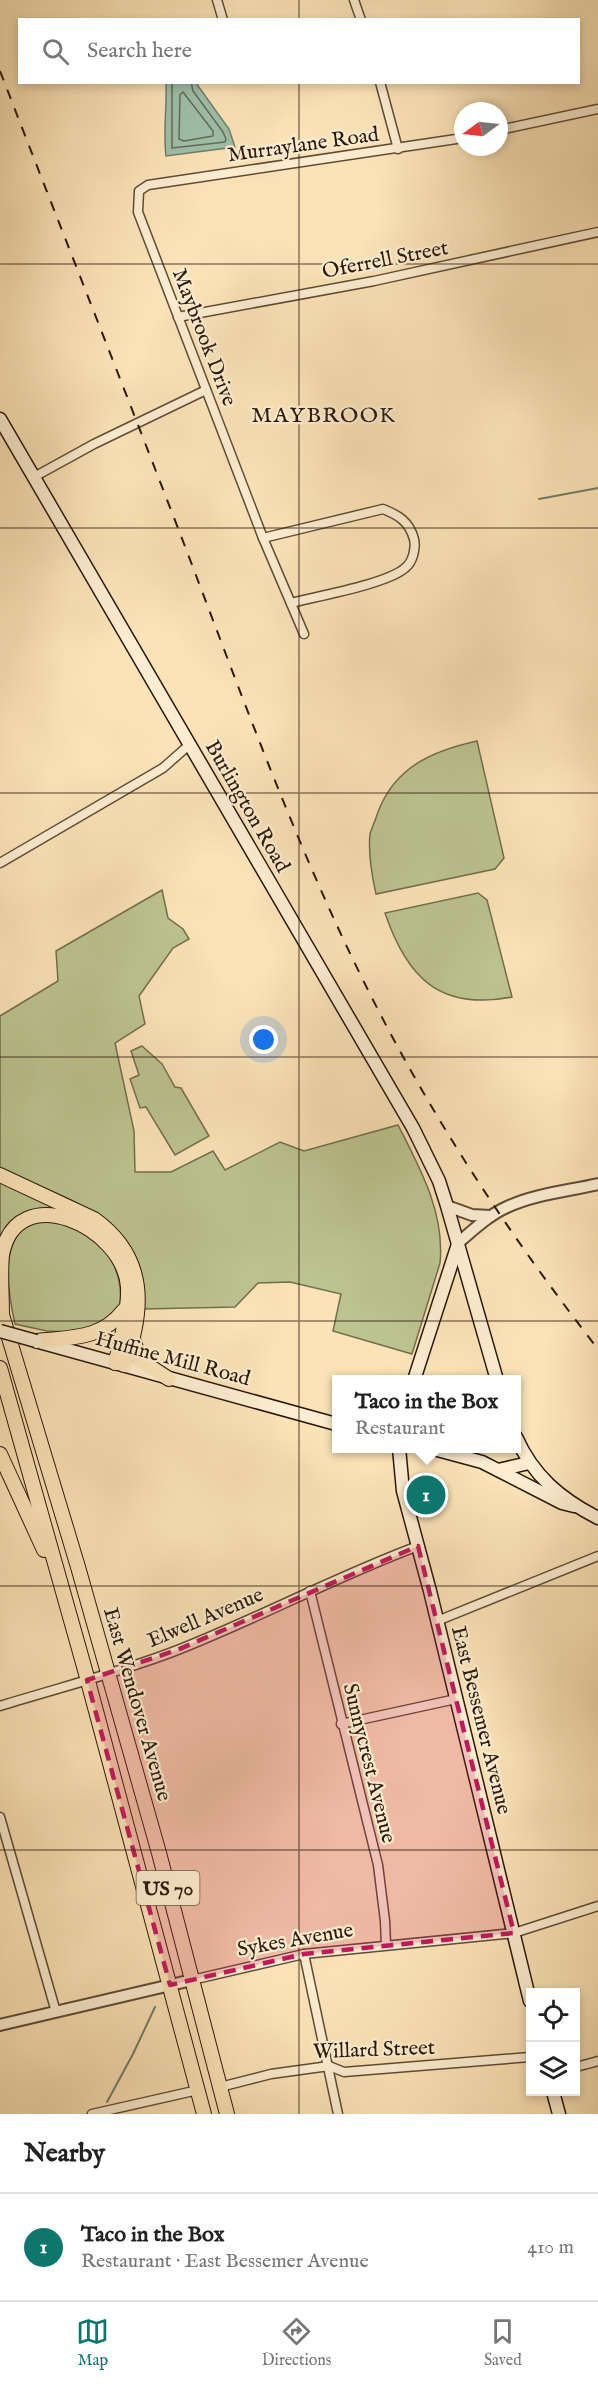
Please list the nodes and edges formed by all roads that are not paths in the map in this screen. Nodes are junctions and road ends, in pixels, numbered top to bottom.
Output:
1 (217, 0) edge
2 (354, 0) edge
3 (222, 18) edge
4 (361, 18) edge
5 (381, 84) edge
6 (598, 109) edge
7 (508, 128) edge
8 (454, 140) edge
9 (398, 149) junction
10 (148, 185) joint
11 (598, 232) edge
12 (178, 317) junction
13 (206, 390) junction
14 (0, 419) edge
15 (34, 477) junction
16 (263, 538) junction
17 (291, 603) junction
18 (304, 634) dead end
19 (189, 745) junction
20 (0, 863) edge
21 (0, 1175) edge
22 (598, 1184) edge
23 (447, 1206) junction
24 (492, 1216) junction
25 (458, 1243) junction
26 (126, 1308) junction
27 (1, 1311) edge
28 (0, 1331) edge
29 (133, 1337) junction
30 (36, 1341) junction
31 (119, 1364) junction
32 (0, 1368) edge
33 (416, 1375) edge
34 (496, 1375) edge
35 (169, 1379) junction
36 (332, 1423) edge
37 (521, 1446) edge
38 (399, 1453) edge
39 (446, 1453) edge
40 (0, 1454) edge
41 (532, 1467) junction
42 (497, 1470) junction
43 (513, 1477) junction
44 (574, 1506) junction
45 (598, 1518) edge
46 (418, 1546) junction
47 (598, 1556) edge
48 (310, 1591) junction
49 (67, 1606) junction
50 (437, 1621) junction
51 (108, 1674) junction
52 (87, 1680) junction
53 (456, 1699) junction
54 (0, 1706) edge
55 (341, 1724) junction
56 (0, 1817) edge
57 (598, 1906) edge
58 (514, 1933) junction
59 (386, 1945) junction
60 (304, 1954) junction
61 (192, 1980) junction
62 (170, 1985) junction
63 (528, 1988) edge
64 (56, 2012) junction
65 (0, 2025) edge
66 (526, 2057) edge
67 (598, 2061) edge
68 (329, 2066) junction
69 (580, 2066) edge
70 (220, 2087) junction
71 (198, 2090) junction
72 (554, 2096) edge
73 (115, 2111) edge
74 (92, 2114) edge
75 (204, 2114) edge
76 (227, 2114) edge
77 (338, 2114) edge
78 (558, 2114) edge

1 - 3 street
2 - 4 street
5 - 9 street
6 - 7 street
8 - 9 street, Murraylane Road
9 - 10 street, Murraylane Road
10 - 12 street, Maybrook Drive
11 - 12 street, Oferrell Street
12 - 13 street, Maybrook Drive
13 - 15 street
13 - 16 street, Maybrook Drive
14 - 15 main road, Burlington Road
15 - 19 main road, Burlington Road
16 - 17 street, Maybrook Drive
16 - 17 street
17 - 18 street, Maybrook Drive
19 - 20 street
19 - 23 main road, Burlington Road
21 - 29 highway
22 - 24 street
23 - 24 street
23 - 25 main road, Burlington Road
24 - 25 street
25 - 33 main road
25 - 34 main road, Burlington Road
26 - 27 highway, East Wendover Avenue
26 - 30 highway
26 - 31 highway, East Wendover Avenue
27 - 51 highway, East Wendover Avenue / US 70
28 - 30 main road, Huffine Mill Road, bridge
29 - 31 highway
29 - 35 highway
30 - 31 main road, Huffine Mill Road
31 - 35 main road, Huffine Mill Road
32 - 49 highway, East Wendover Avenue / US 70
35 - 36 main road, Huffine Mill Road
37 - 41 main road
38 - 46 main road, East Bessemer Avenue
39 - 42 main road
40 - 49 highway
41 - 42 main road
41 - 43 main road
41 - 44 main road
42 - 43 main road
43 - 44 main road
44 - 45 main road
46 - 48 street, Elwell Avenue
46 - 50 main road, East Bessemer Avenue
47 - 50 street
48 - 51 street, Elwell Avenue
48 - 55 street, Sunnycrest Avenue
49 - 52 highway, East Wendover Avenue / US 70
50 - 53 main road, East Bessemer Avenue
51 - 52 street, Elwell Avenue
51 - 61 highway, East Wendover Avenue / US 70
52 - 54 street, Elwell Avenue
52 - 62 highway, East Wendover Avenue / US 70
53 - 55 street
53 - 58 main road, East Bessemer Avenue
55 - 59 street, Sunnycrest Avenue
56 - 64 street
57 - 58 street, Sykes Avenue
58 - 59 street, Sykes Avenue
58 - 63 main road, East Bessemer Avenue
59 - 60 street, Sykes Avenue
60 - 61 street, Sykes Avenue
60 - 68 street
61 - 62 street, Sykes Avenue
61 - 70 highway, East Wendover Avenue / US 70
62 - 64 street, Sykes Avenue
62 - 71 highway, East Wendover Avenue / US 70
64 - 65 street, Sykes Avenue
66 - 68 street, Willard Street
67 - 69 street
68 - 70 street, Willard Street
68 - 77 street
70 - 76 highway, East Wendover Avenue / US 70
71 - 73 street
71 - 75 highway, East Wendover Avenue / US 70
72 - 78 main road
73 - 74 street

